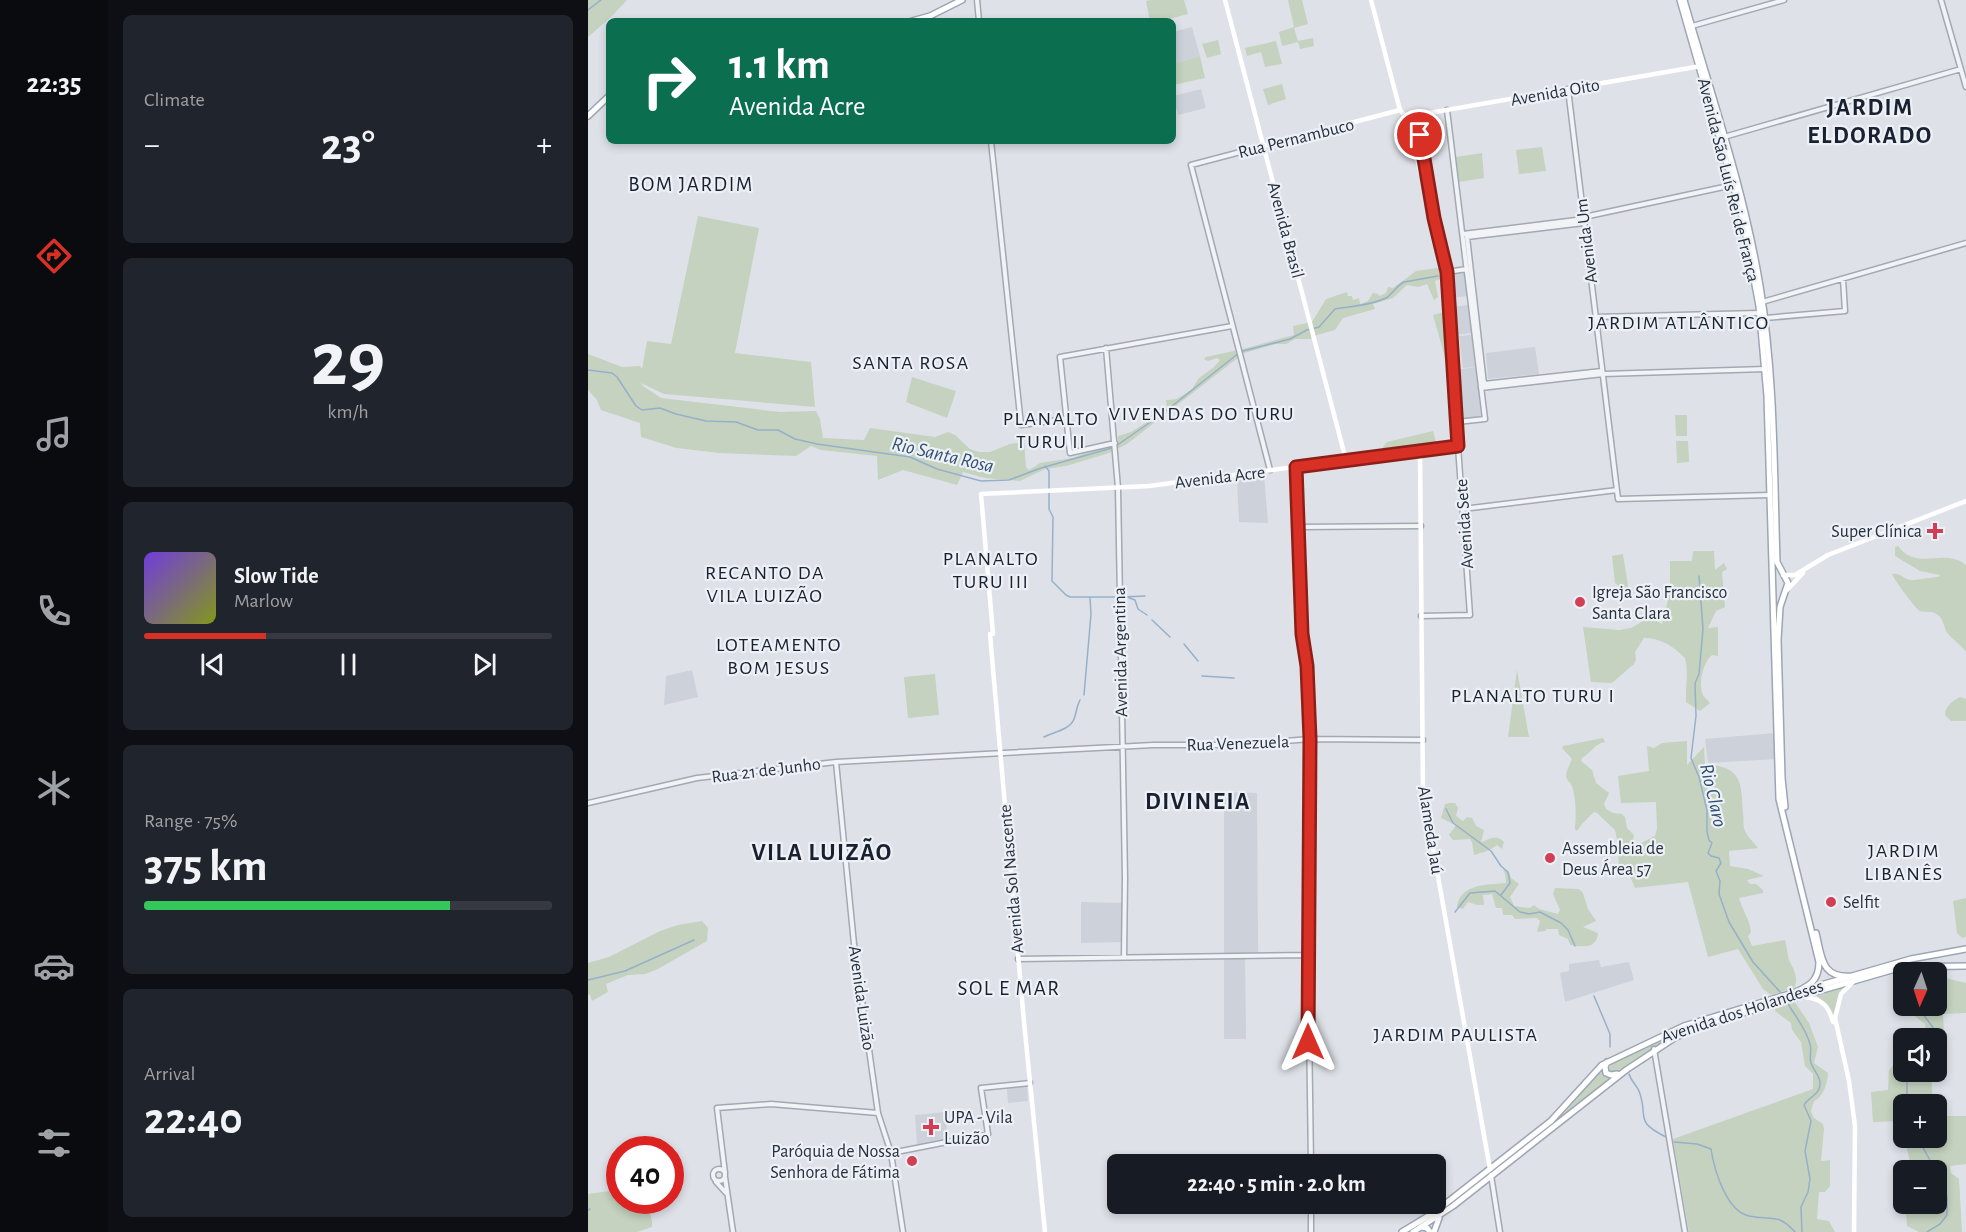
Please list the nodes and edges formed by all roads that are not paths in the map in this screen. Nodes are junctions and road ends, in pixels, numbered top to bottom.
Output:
1 (962, 0) edge
2 (977, 0) edge
3 (1225, 0) edge
4 (1371, 0) edge
5 (1682, 0) edge
6 (1785, 0) edge
7 (1941, 0) edge
8 (923, 18) edge
9 (979, 18) edge
10 (1692, 26) junction
11 (1701, 65) junction
12 (1961, 69) junction
13 (1966, 87) edge
14 (1568, 89) junction
15 (606, 99) edge
16 (1400, 110) junction
17 (1447, 110) junction
18 (1417, 115) junction
19 (588, 116) edge
20 (1406, 117) junction
21 (1724, 136) junction
22 (991, 144) edge
23 (1263, 146) junction
24 (1733, 185) junction
25 (1434, 218) junction
26 (1584, 220) junction
27 (1465, 236) junction
28 (1966, 243) edge
29 (1469, 269) junction
30 (1447, 272) junction
31 (1843, 279) junction
32 (1761, 304) junction
33 (1760, 313) junction
34 (1596, 317) junction
35 (1765, 318) junction
36 (1232, 326) junction
37 (1106, 348) junction
38 (1766, 369) junction
39 (1602, 373) junction
40 (1482, 386) junction
41 (1066, 419) junction
42 (1457, 422) junction
43 (1115, 443) junction
44 (1458, 446) junction
45 (1420, 451) junction
46 (1346, 460) junction
47 (1296, 467) junction
48 (1270, 470) junction
49 (1118, 488) junction
50 (1617, 490) junction
51 (981, 494) joint
52 (1771, 495) junction
53 (1966, 501) edge
54 (1463, 509) junction
55 (1422, 526) junction
56 (1299, 527) junction
57 (1898, 527) junction
58 (1783, 575) junction
59 (1774, 579) junction
60 (1774, 590) junction
61 (1786, 591) junction
62 (1421, 616) junction
63 (1310, 739) junction
64 (1424, 740) junction
65 (1122, 747) junction
66 (1000, 752) junction
67 (836, 762) junction
68 (588, 802) edge
69 (1966, 949) edge
70 (1308, 955) junction
71 (1124, 957) junction
72 (1018, 959) junction
73 (1966, 964) edge
74 (1853, 976) junction
75 (1860, 979) junction
76 (1793, 995) junction
77 (1654, 1049) junction
78 (1609, 1061) junction
79 (1626, 1070) junction
80 (1030, 1083) junction
81 (878, 1113) junction
82 (891, 1154) junction
83 (1311, 1154) edge
84 (724, 1164) junction
85 (1490, 1168) junction
86 (719, 1169) junction
87 (1483, 1174) junction
88 (725, 1175) junction
89 (1491, 1176) junction
90 (716, 1181) junction
91 (728, 1195) junction
92 (1311, 1214) edge
93 (1440, 1216) junction
94 (1422, 1227) junction
95 (733, 1232) edge
96 (903, 1232) edge
97 (1045, 1232) edge
98 (1311, 1232) edge
99 (1402, 1232) edge
100 (1413, 1232) edge
101 (1432, 1232) edge
102 (1500, 1232) edge
103 (1685, 1232) edge
104 (1853, 1232) edge

1 - 8 main road
2 - 9 street
3 - 23 main road, Avenida Brasil
4 - 16 main road
5 - 10 main road, Avenida São Luís Rei de França
5 - 11 main road, Avenida São Luís Rei de França
6 - 10 street
7 - 12 street
10 - 11 main road, Avenida São Luís Rei de França
11 - 14 main road, Avenida Oito
11 - 21 main road, Avenida São Luís Rei de França
11 - 24 main road, Avenida São Luís Rei de França
12 - 13 street
12 - 21 street
14 - 17 main road, Avenida Oito
14 - 26 street, Avenida Um
15 - 19 main road
16 - 20 main road
16 - 23 main road, Rua Pernambuco
17 - 18 main road, Avenida Oito
17 - 27 street
18 - 20 main road, Avenida Oito
18 - 25 main road, Avenida Sete
20 - 25 main road, Avenida Sete
21 - 32 main road, Avenida São Luís Rei de França
22 - 41 street
23 - 36 street, Rua Pernambuco
23 - 46 main road, Avenida Brasil
24 - 26 street
24 - 32 main road, Avenida São Luís Rei de França
25 - 30 main road, Avenida Sete
26 - 27 street
26 - 34 street, Avenida Um
27 - 29 street
28 - 31 street
29 - 30 street
29 - 40 street
30 - 42 main road, Avenida Sete
31 - 32 street
31 - 35 street
32 - 33 main road, Avenida São Luís Rei de França
32 - 35 main road, Avenida São Luís Rei de França
33 - 34 street
33 - 38 main road, Avenida São Luís Rei de França
34 - 39 street, Avenida Um
35 - 58 main road, Avenida São Luís Rei de França
36 - 37 street
36 - 48 street
37 - 41 street
37 - 43 street, Avenida Argentina
38 - 39 street
38 - 52 main road, Avenida São Luís Rei de França
39 - 40 street
39 - 50 street, Avenida Um
40 - 42 street
41 - 43 street
42 - 44 main road, Avenida Sete
43 - 49 street, Avenida Argentina
44 - 45 main road, Avenida Acre
44 - 54 street, Avenida Sete
45 - 46 main road, Avenida Acre
45 - 55 main road, Alameda Jaú
46 - 47 main road, Avenida Acre
47 - 48 main road, Avenida Acre
47 - 56 street
48 - 49 main road, Avenida Acre
49 - 51 main road, Avenida Acre
49 - 65 street, Avenida Argentina
50 - 52 street, Avenida Um
50 - 54 street
51 - 66 main road, Avenida Sol Nascente
52 - 59 main road, Avenida São Luís Rei de França
53 - 57 main road
54 - 62 street, Avenida Sete
55 - 56 street
55 - 62 main road, Alameda Jaú
56 - 63 street
57 - 58 main road
57 - 61 main road
58 - 59 main road
58 - 61 main road
59 - 60 main road
60 - 61 main road
60 - 76 main road
61 - 74 main road
62 - 64 main road, Alameda Jaú
63 - 64 street, Rua Venezuela
63 - 65 street, Rua Venezuela
63 - 70 street
64 - 85 main road, Alameda Jaú
65 - 66 street, Rua Venezuela
65 - 71 street, Avenida Argentina
66 - 67 street, Rua 21 de Junho
66 - 72 main road, Avenida Sol Nascente
67 - 68 street, Rua 21 de Junho
67 - 81 street, Avenida Luizão
69 - 74 main road, Avenida dos Holandeses
70 - 71 street
70 - 83 street
71 - 72 street
72 - 80 main road, Avenida Sol Nascente
73 - 75 main road, Avenida dos Holandeses
74 - 76 main road, Avenida dos Holandeses
75 - 76 main road, Avenida dos Holandeses
75 - 104 main road
76 - 77 main road, Avenida dos Holandeses
76 - 78 main road, Avenida dos Holandeses
76 - 104 main road
77 - 79 main road, Avenida dos Holandeses
77 - 103 street
78 - 79 main road
78 - 85 main road, Avenida dos Holandeses
79 - 89 main road, Avenida dos Holandeses
80 - 82 street
80 - 97 main road, Avenida Sol Nascente
81 - 82 street, Avenida Luizão
81 - 84 street
82 - 96 street, Avenida Luizão
84 - 86 street
84 - 88 street
85 - 87 main road, Avenida dos Holandeses
85 - 89 street
86 - 88 street
86 - 90 street
87 - 89 main road
87 - 99 main road, Avenida dos Holandeses
88 - 90 street
88 - 91 street
89 - 93 main road, Avenida dos Holandeses
89 - 102 street
90 - 91 street
91 - 95 street
92 - 98 street
93 - 94 main road, Avenida dos Holandeses
93 - 101 main road
94 - 100 main road, Avenida dos Holandeses
94 - 101 main road

